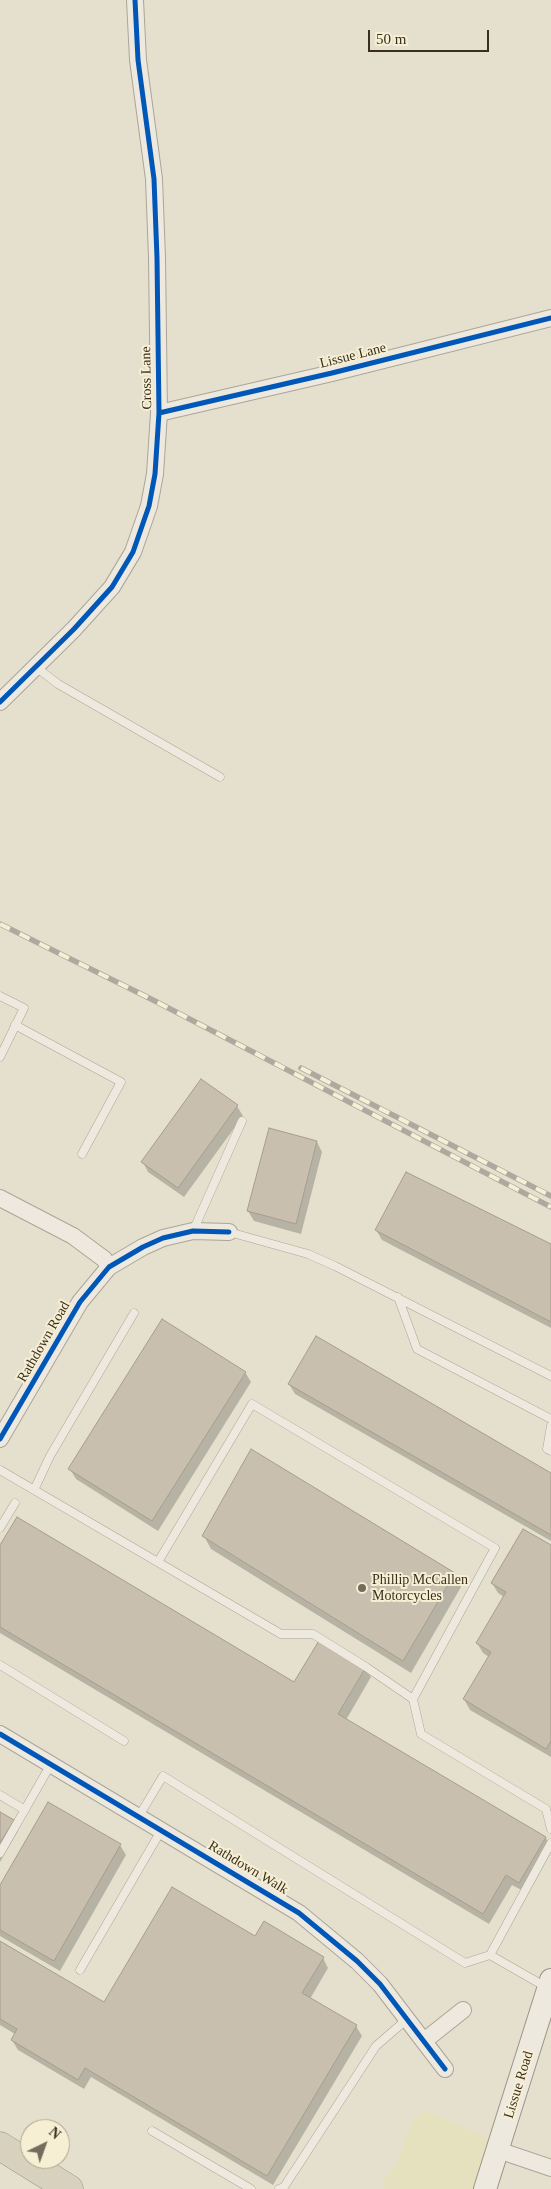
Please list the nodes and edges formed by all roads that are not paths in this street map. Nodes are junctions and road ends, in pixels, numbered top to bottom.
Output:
1 (135, 0) edge
2 (551, 318) edge
3 (159, 413) junction
4 (36, 667) junction
5 (0, 702) edge
6 (220, 777) dead end
7 (0, 996) edge
8 (16, 1025) junction
9 (0, 1057) edge
10 (242, 1121) dead end
11 (82, 1154) dead end
12 (0, 1198) edge
13 (194, 1231) junction
14 (229, 1232) joint
15 (109, 1267) junction
16 (398, 1297) junction
17 (134, 1313) dead end
18 (551, 1376) edge
19 (551, 1419) edge
20 (551, 1426) edge
21 (2, 1430) edge
22 (551, 1451) edge
23 (0, 1470) edge
24 (34, 1490) junction
25 (15, 1503) dead end
26 (0, 1528) edge
27 (158, 1562) junction
28 (0, 1665) edge
29 (413, 1698) junction
30 (0, 1734) edge
31 (124, 1741) dead end
32 (51, 1764) junction
33 (0, 1795) edge
34 (25, 1810) junction
35 (139, 1816) junction
36 (162, 1829) junction
37 (551, 1830) edge
38 (551, 1843) edge
39 (0, 1853) edge
40 (490, 1955) junction
41 (80, 1970) dead end
42 (550, 1984) edge
43 (463, 2010) dead end
44 (407, 2019) junction
45 (424, 2041) junction
46 (445, 2069) dead end
47 (152, 2131) dead end
48 (0, 2146) edge
49 (498, 2150) junction
50 (551, 2168) edge
51 (69, 2189) edge
52 (251, 2189) edge
53 (279, 2189) edge
54 (485, 2189) edge

1 - 3 street, Cross Lane
2 - 3 street, Lissue Lane
3 - 4 street, Cross Lane
4 - 5 street, Cross Lane
4 - 6 lane
7 - 8 lane
8 - 9 lane
8 - 11 lane
10 - 13 lane
12 - 15 street
13 - 14 street, Rathdown Road
13 - 15 street, Rathdown Road
14 - 16 lane, Rathdown Road
15 - 21 street, Rathdown Road
16 - 18 lane, Rathdown Road
16 - 19 lane
17 - 24 lane
20 - 22 lane
23 - 24 lane
24 - 27 lane
25 - 26 lane
27 - 29 lane
27 - 29 lane
28 - 31 lane
29 - 37 lane
30 - 32 street, Rathdown Walk
32 - 34 lane
32 - 35 street, Rathdown Walk
33 - 34 lane
34 - 39 lane
35 - 36 street, Rathdown Walk
35 - 40 lane
36 - 41 lane
36 - 44 street, Rathdown Walk
38 - 40 lane
40 - 42 lane
42 - 49 street, Lissue Road
43 - 45 street
44 - 45 street, Rathdown Walk
44 - 53 lane
45 - 46 street, Rathdown Walk
47 - 52 lane
48 - 51 highway
49 - 50 street
49 - 54 street, Lissue Road

